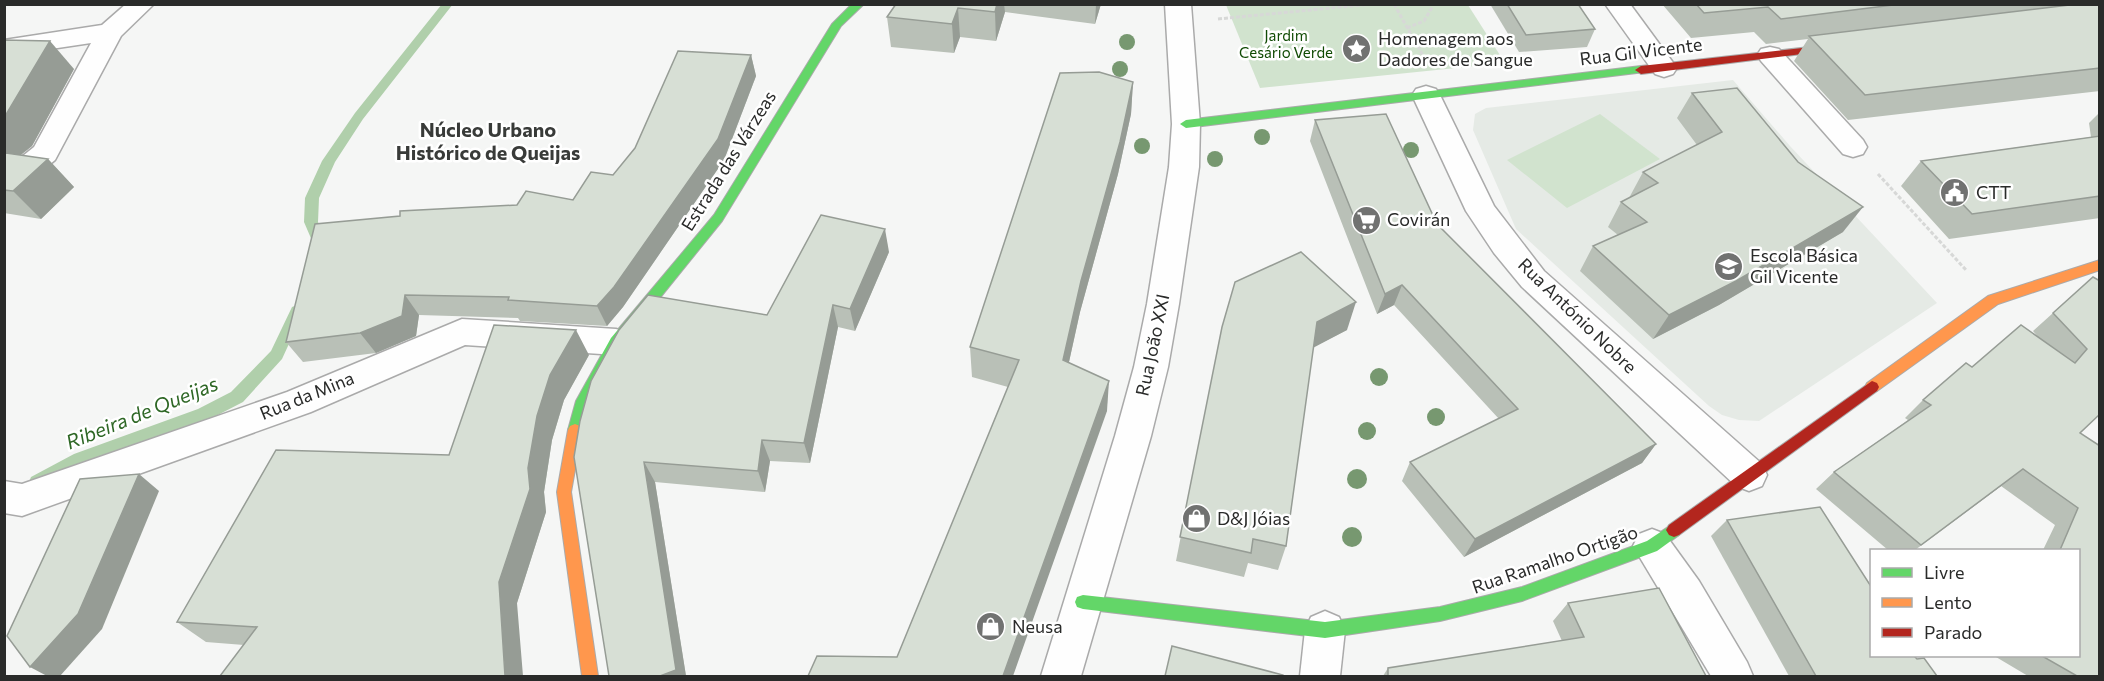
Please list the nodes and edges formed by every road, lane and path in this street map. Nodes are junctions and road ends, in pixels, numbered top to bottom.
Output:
1 (142, 4) edge
2 (1372, 4) edge
3 (1394, 4) edge
4 (1434, 4) edge
5 (1617, 4) edge
6 (858, 5) edge
7 (1178, 13) edge
8 (1407, 28) junction
9 (110, 32) junction
10 (1864, 44) edge
11 (4, 48) edge
12 (1770, 55) junction
13 (1664, 68) junction
14 (1428, 83) junction
15 (1186, 124) junction
16 (1853, 147) joint
17 (4, 187) edge
18 (2100, 265) edge
19 (1993, 300) junction
20 (615, 342) junction
21 (1749, 475) junction
22 (13, 499) edge
23 (1652, 546) junction
24 (1083, 603) junction
25 (1325, 630) junction
26 (590, 676) edge
27 (1061, 676) edge
28 (1320, 676) edge
29 (1733, 676) edge

1 - 9 street
2 - 7 path
3 - 8 path
4 - 8 path
5 - 13 street
6 - 20 street, Estrada das Várzeas
7 - 15 street, Rua João XXI
8 - 14 path
9 - 11 street
9 - 17 street
10 - 12 street, Rua Gil Vicente
12 - 13 street, Rua Gil Vicente
12 - 16 street
13 - 14 street, Rua Gil Vicente
14 - 15 street, Rua Gil Vicente
14 - 21 street, Rua António Nobre
15 - 24 street, Rua João XXI
16 - 19 path
18 - 19 street, Rua Ramalho Ortigão
19 - 21 street, Rua Ramalho Ortigão
20 - 22 street, Rua da Mina
20 - 26 street, Estrada das Várzeas
21 - 23 street, Rua Ramalho Ortigão
23 - 25 street, Rua Ramalho Ortigão
23 - 29 street
24 - 25 street, Rua Ramalho Ortigão
24 - 27 street, Rua João XXI
25 - 28 street

